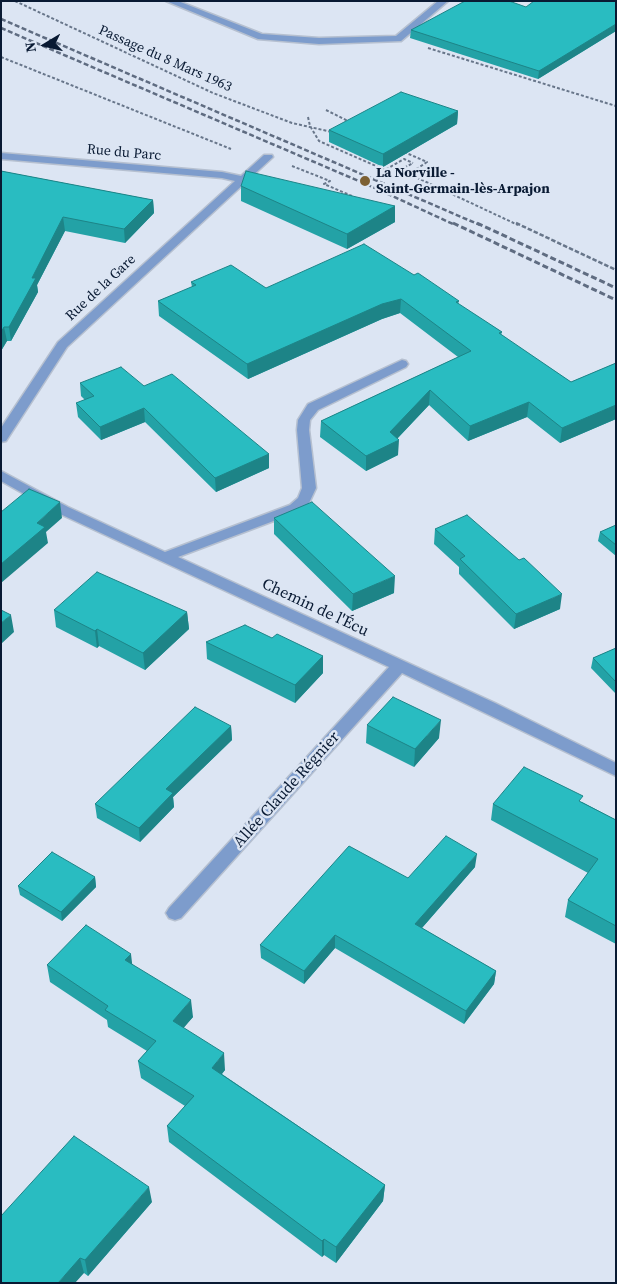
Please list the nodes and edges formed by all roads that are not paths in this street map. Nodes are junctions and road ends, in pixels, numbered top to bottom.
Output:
1 (170, 1) edge
2 (444, 1) edge
3 (1, 156) edge
4 (268, 157) dead end
5 (243, 180) junction
6 (402, 364) dead end
7 (1, 438) edge
8 (1, 475) edge
9 (165, 558) junction
10 (399, 666) junction
11 (616, 770) edge
12 (175, 914) dead end

1 - 2 street
3 - 5 street, Rue du Parc
4 - 5 street, Rue de la Gare
5 - 7 street, Rue de la Gare
6 - 9 street
8 - 9 street, Chemin de l'Écu
9 - 10 street, Chemin de l'Écu
10 - 11 street, Chemin de l'Écu
10 - 12 street, Allée Claude Régnier

